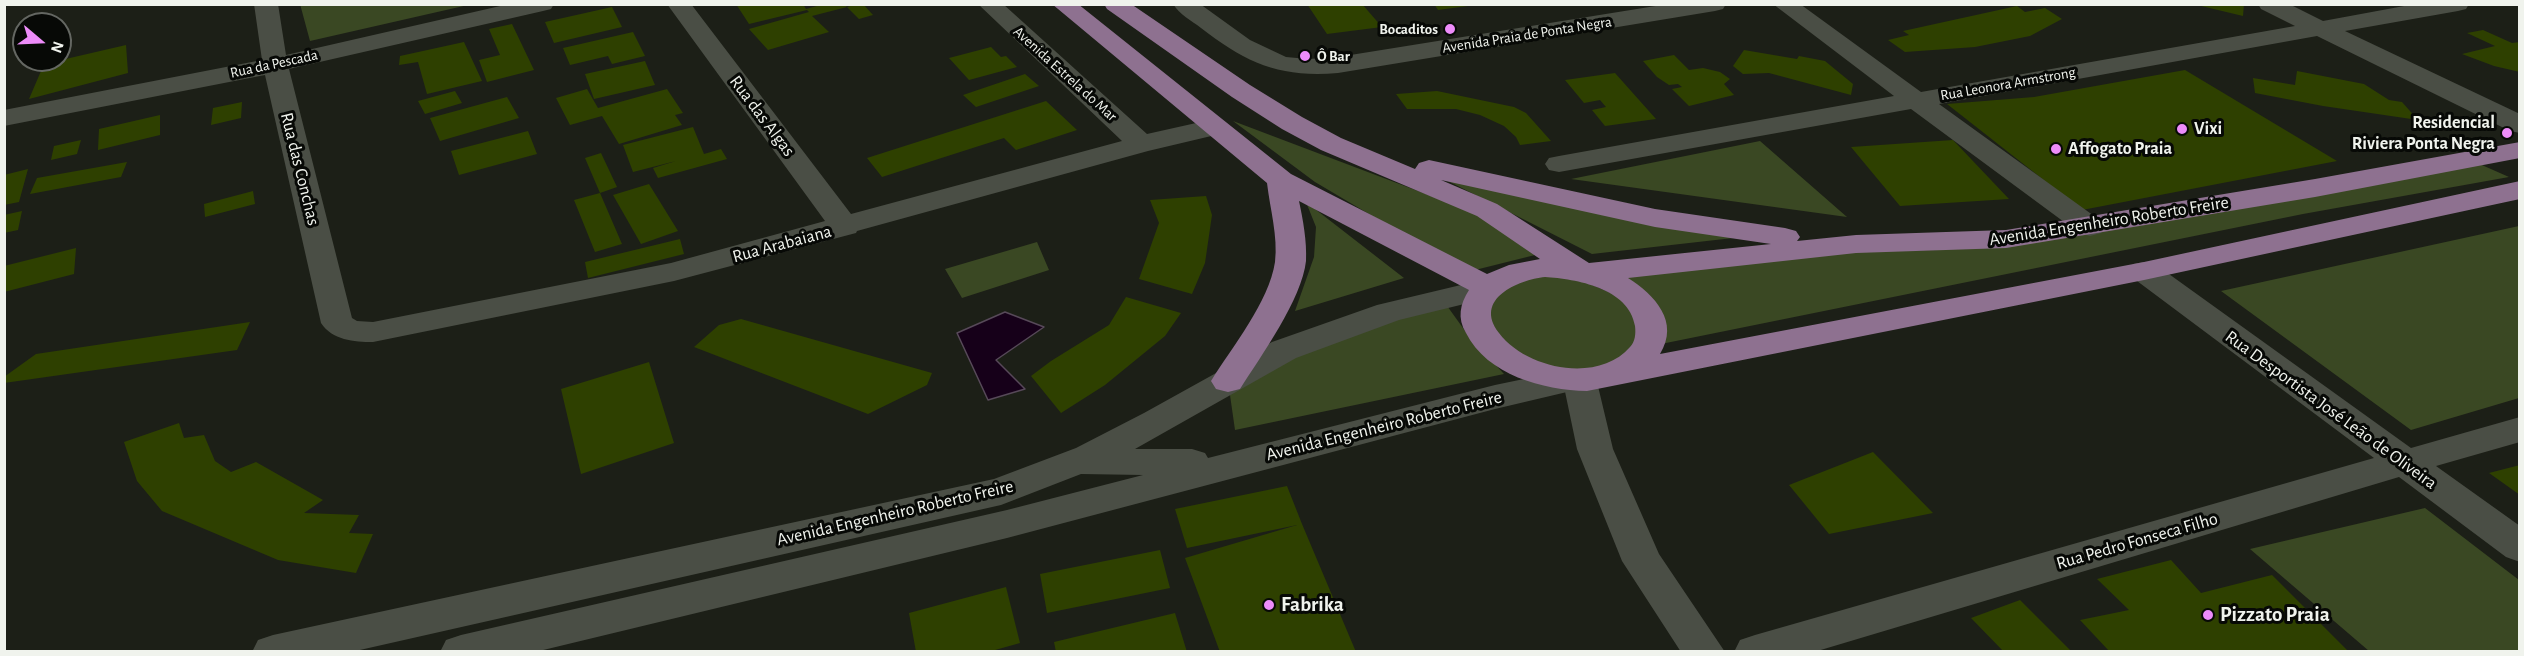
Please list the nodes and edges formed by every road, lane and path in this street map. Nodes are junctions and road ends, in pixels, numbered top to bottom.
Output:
1 (266, 4) edge
2 (543, 4) edge
3 (678, 4) edge
4 (989, 4) edge
5 (1063, 4) edge
6 (1115, 4) edge
7 (1184, 4) edge
8 (1715, 4) edge
9 (1784, 4) edge
10 (2270, 4) edge
11 (2458, 4) edge
12 (2321, 30) junction
13 (275, 65) junction
14 (1917, 100) junction
15 (4, 118) edge
16 (2520, 125) edge
17 (1214, 128) junction
18 (1142, 144) junction
19 (1331, 144) junction
20 (2520, 150) edge
21 (1559, 164) dead end
22 (1281, 180) junction
23 (2520, 190) edge
24 (845, 227) junction
25 (2090, 227) junction
26 (1856, 244) junction
27 (2144, 272) junction
28 (1584, 273) junction
29 (1487, 288) junction
30 (344, 329) joint
31 (1589, 379) junction
32 (1228, 381) junction
33 (2520, 429) edge
34 (1253, 459) junction
35 (1076, 462) junction
36 (2404, 464) junction
37 (2520, 547) edge
38 (273, 651) edge
39 (461, 651) edge
40 (1704, 651) edge
41 (1755, 651) edge

1 - 13 street, Rua das Conchas
2 - 13 street, Rua da Pescada
3 - 24 street, Rua das Algas
4 - 18 street, Avenida Estrela do Mar
5 - 17 main road
6 - 19 main road
7 - 8 street, Avenida Praia de Ponta Negra
9 - 14 street
10 - 12 street
11 - 12 street, Rua Leonora Armstrong
12 - 14 street, Rua Leonora Armstrong
12 - 16 street
13 - 15 street, Rua da Pescada
13 - 30 street, Rua das Conchas
14 - 21 street, Rua Leonora Armstrong
14 - 25 street
17 - 18 street, Rua Arabaiana
17 - 22 main road
18 - 24 street, Rua Arabaiana
19 - 26 main road
19 - 28 main road
20 - 25 main road, Avenida Engenheiro Roberto Freire
22 - 29 main road
22 - 32 main road
23 - 27 main road, Avenida Engenheiro Roberto Freire
24 - 30 street, Rua Arabaiana
25 - 26 main road, Avenida Engenheiro Roberto Freire
26 - 28 main road, Avenida Engenheiro Roberto Freire
27 - 31 main road, Avenida Engenheiro Roberto Freire
27 - 36 street, Rua Desportista José Leão de Oliveira
28 - 29 main road
28 - 31 main road
29 - 31 main road
29 - 32 street, Avenida Engenheiro Roberto Freire
31 - 34 street, Avenida Engenheiro Roberto Freire
31 - 40 street
32 - 35 street, Avenida Engenheiro Roberto Freire
33 - 36 street, Rua Pedro Fonseca Filho
34 - 35 street
34 - 39 street, Avenida Engenheiro Roberto Freire
35 - 38 street, Avenida Engenheiro Roberto Freire
36 - 37 street, Rua Desportista José Leão de Oliveira
36 - 41 street, Rua Pedro Fonseca Filho

